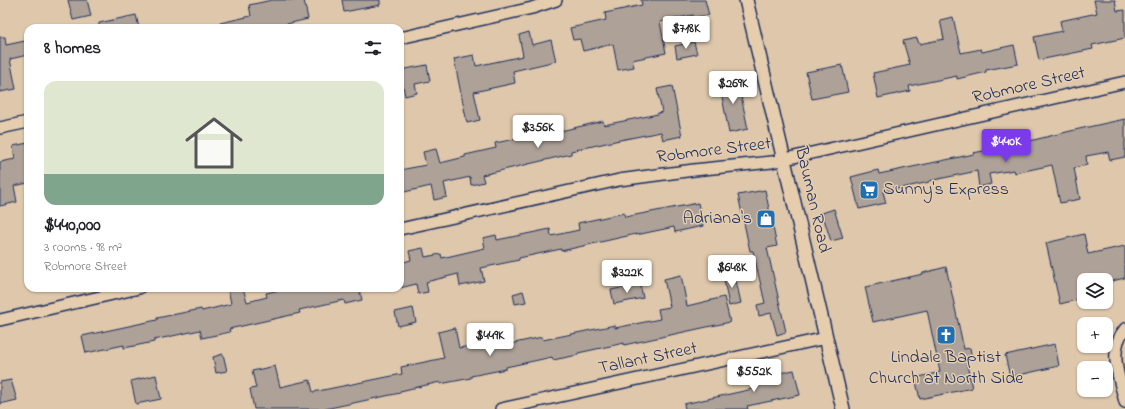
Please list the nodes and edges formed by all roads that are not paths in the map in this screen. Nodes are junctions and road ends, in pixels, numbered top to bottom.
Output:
1 (556, 0) edge
2 (746, 0) edge
3 (404, 37) edge
4 (1125, 82) edge
5 (24, 123) edge
6 (0, 128) edge
7 (784, 159) junction
8 (404, 228) edge
9 (122, 292) edge
10 (0, 320) edge
11 (1125, 329) edge
12 (826, 338) junction
13 (1125, 402) edge
14 (501, 409) edge
15 (843, 409) edge

1 - 3 street
2 - 7 street, Bauman Road
4 - 7 street, Robmore Street
5 - 6 street
7 - 8 street, Robmore Street
7 - 12 street, Bauman Road
9 - 10 street
11 - 13 street
12 - 14 street, Tallant Street
12 - 15 street, Bauman Road

